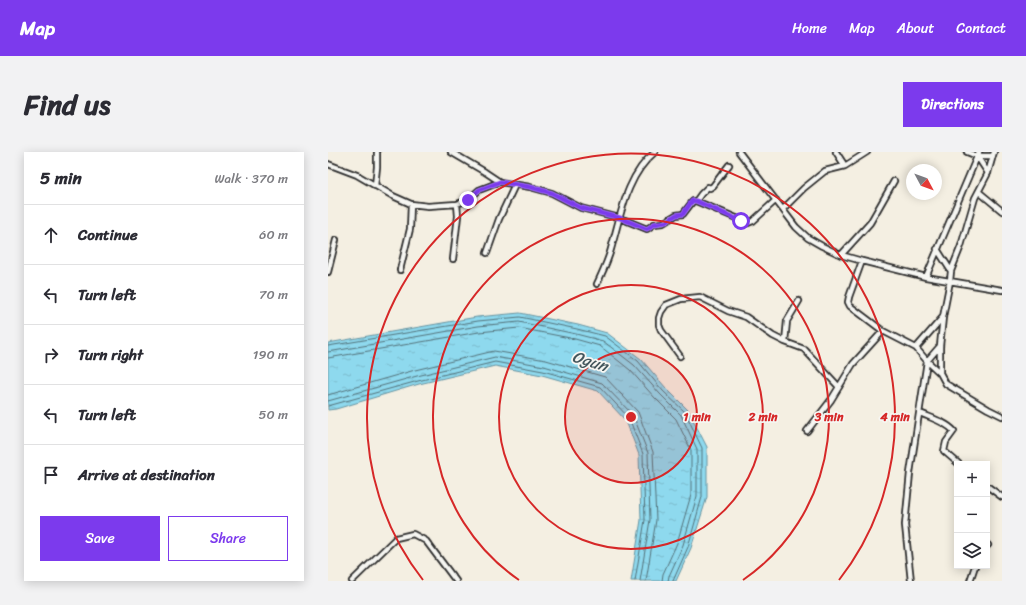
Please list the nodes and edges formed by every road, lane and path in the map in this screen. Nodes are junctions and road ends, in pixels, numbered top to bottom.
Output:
1 (377, 152) edge
2 (451, 152) edge
3 (655, 152) edge
4 (739, 152) edge
5 (836, 152) edge
6 (867, 152) edge
7 (967, 152) edge
8 (978, 154) edge
9 (992, 154) edge
10 (328, 164) edge
11 (729, 165) dead end
12 (845, 166) junction
13 (988, 173) junction
14 (894, 181) dead end
15 (500, 182) junction
16 (515, 185) junction
17 (375, 186) junction
18 (978, 192) junction
19 (776, 200) junction
20 (696, 201) junction
21 (411, 204) junction
22 (457, 204) junction
23 (783, 209) junction
24 (1002, 212) edge
25 (620, 218) junction
26 (336, 240) dead end
27 (937, 249) junction
28 (487, 253) dead end
29 (841, 255) junction
30 (452, 259) dead end
31 (862, 261) junction
32 (400, 270) dead end
33 (951, 271) junction
34 (328, 272) edge
35 (926, 277) junction
36 (950, 281) junction
37 (597, 284) dead end
38 (1002, 290) edge
39 (799, 301) dead end
40 (943, 317) junction
41 (883, 331) junction
42 (785, 342) junction
43 (940, 346) junction
44 (916, 348) junction
45 (680, 356) dead end
46 (927, 361) junction
47 (940, 373) junction
48 (839, 387) junction
49 (920, 414) junction
50 (1002, 416) edge
51 (807, 431) dead end
52 (956, 461) edge
53 (990, 488) edge
54 (1002, 497) edge
55 (974, 569) edge
56 (352, 581) edge
57 (456, 581) edge
58 (911, 581) edge
59 (970, 581) edge

1 - 17 street
2 - 15 street
3 - 25 street
4 - 19 street
5 - 12 street
6 - 12 street
7 - 8 street
8 - 9 street
8 - 13 street
8 - 27 street
9 - 13 street
10 - 17 street
11 - 20 street
12 - 23 street
13 - 18 street
14 - 29 street
15 - 16 street
15 - 22 street
16 - 25 street
16 - 28 street
17 - 21 street
18 - 24 street
18 - 33 street
19 - 20 street
19 - 23 street
20 - 25 street
21 - 22 street
21 - 32 street
22 - 30 street
23 - 29 street
25 - 37 street
26 - 34 street
27 - 33 street
27 - 35 street
29 - 31 street
31 - 35 street
31 - 41 street
33 - 36 street
35 - 36 street
36 - 38 street
36 - 40 street
39 - 42 street
40 - 43 street
40 - 44 street
41 - 44 street
41 - 48 street
42 - 45 street
42 - 48 street
43 - 46 street
43 - 47 street
44 - 46 street
46 - 47 street
46 - 49 street
47 - 50 street
48 - 51 street
49 - 52 street
49 - 58 street
53 - 54 street
55 - 59 street
56 - 57 street

